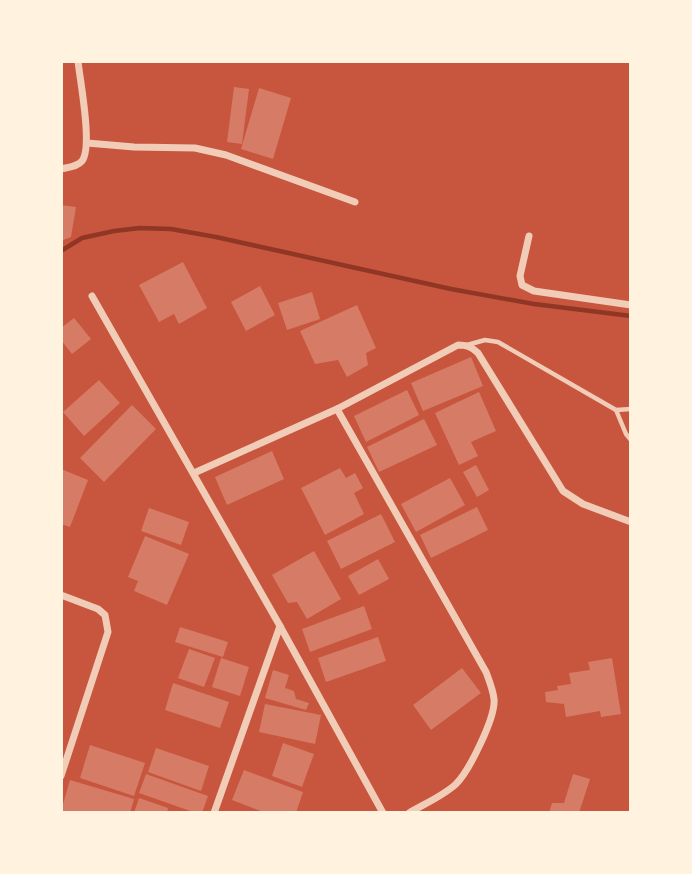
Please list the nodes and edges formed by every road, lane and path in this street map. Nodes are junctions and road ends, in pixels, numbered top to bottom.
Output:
1 (78, 61) edge
2 (88, 143) junction
3 (61, 169) edge
4 (355, 202) dead end
5 (529, 236) dead end
6 (92, 296) dead end
7 (631, 305) edge
8 (465, 345) junction
9 (337, 409) junction
10 (631, 409) edge
11 (616, 410) junction
12 (631, 440) edge
13 (194, 473) junction
14 (631, 522) edge
15 (61, 595) edge
16 (280, 626) junction
17 (62, 770) edge
18 (214, 813) edge
19 (383, 813) edge
20 (409, 813) edge

1 - 2 street
2 - 3 street
2 - 4 street
5 - 7 street
6 - 13 street
8 - 9 street
8 - 11 lane
8 - 14 street
9 - 13 street
9 - 20 street
10 - 11 lane
11 - 12 lane
13 - 16 street
15 - 17 street
16 - 18 street
16 - 19 street

